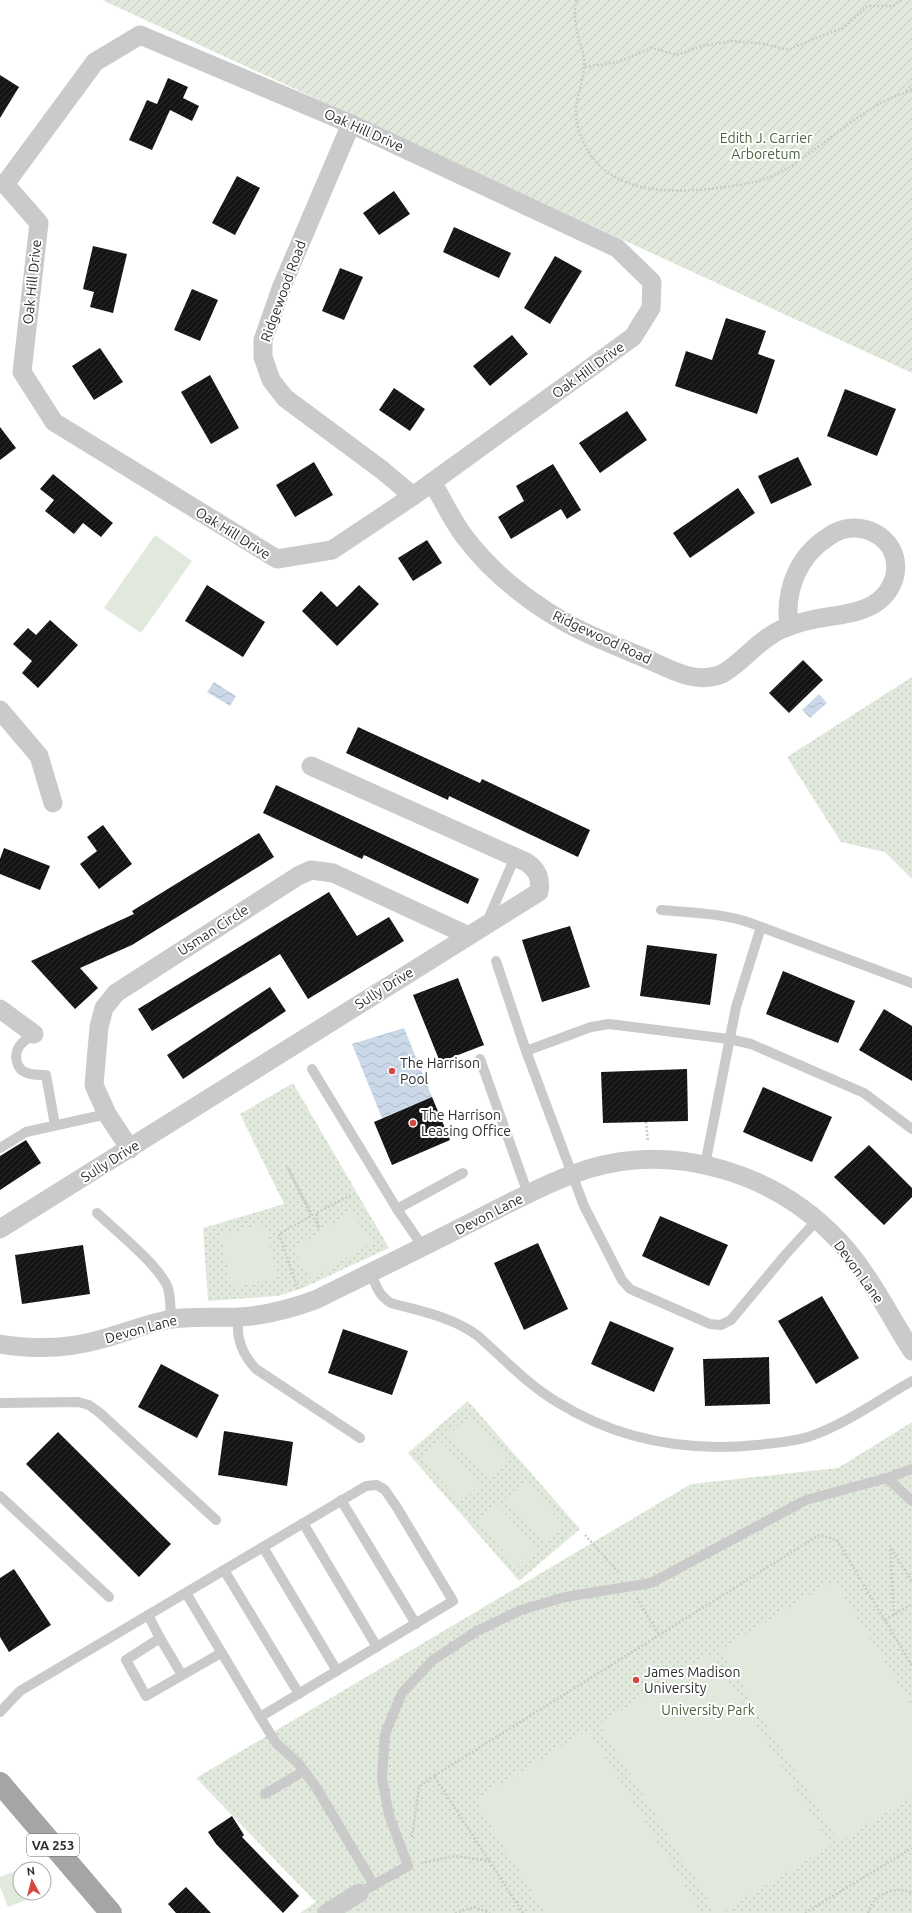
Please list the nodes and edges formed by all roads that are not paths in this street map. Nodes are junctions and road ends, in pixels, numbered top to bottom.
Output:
1 (351, 124) junction
2 (3, 184) edge
3 (432, 482) junction
4 (412, 496) junction
5 (790, 626) junction
6 (0, 710) edge
7 (311, 766) dead end
8 (53, 803) dead end
9 (515, 857) junction
10 (661, 910) dead end
11 (487, 923) junction
12 (761, 927) junction
13 (467, 935) junction
14 (496, 961) dead end
15 (912, 983) edge
16 (0, 1009) edge
17 (34, 1034) joint
18 (729, 1039) junction
19 (526, 1051) junction
20 (480, 1059) dead end
21 (312, 1069) dead end
22 (107, 1114) junction
23 (55, 1125) junction
24 (912, 1129) edge
25 (0, 1148) edge
26 (130, 1149) junction
27 (705, 1165) junction
28 (463, 1172) dead end
29 (572, 1174) junction
30 (528, 1194) junction
31 (398, 1209) junction
32 (97, 1213) dead end
33 (817, 1220) junction
34 (0, 1229) edge
35 (423, 1247) junction
36 (371, 1273) junction
37 (239, 1317) junction
38 (170, 1319) junction
39 (0, 1344) edge
40 (912, 1351) edge
41 (912, 1381) edge
42 (0, 1403) edge
43 (360, 1438) dead end
44 (912, 1468) edge
45 (887, 1478) junction
46 (0, 1496) edge
47 (341, 1500) junction
48 (912, 1501) edge
49 (216, 1520) dead end
50 (303, 1523) junction
51 (263, 1547) junction
52 (224, 1570) junction
53 (186, 1593) junction
54 (109, 1597) dead end
55 (148, 1615) junction
56 (416, 1624) junction
57 (160, 1638) junction
58 (377, 1647) junction
59 (221, 1652) junction
60 (337, 1671) junction
61 (182, 1675) junction
62 (299, 1694) junction
63 (0, 1712) edge
64 (260, 1717) junction
65 (304, 1771) junction
66 (0, 1783) edge
67 (265, 1794) dead end
68 (366, 1889) junction
69 (105, 1911) edge
70 (327, 1913) edge

1 - 2 street, Oak Hill Drive
1 - 3 street, Oak Hill Drive
1 - 4 street, Ridgewood Road
2 - 4 street, Oak Hill Drive
3 - 4 street, Oak Hill Drive
3 - 5 street, Ridgewood Road
5 - 5 street, Ridgewood Road
6 - 8 street
7 - 9 street, Sully Drive
9 - 11 lane
9 - 11 street, Sully Drive
10 - 12 lane
11 - 13 street, Sully Drive
12 - 15 lane
12 - 18 lane
13 - 22 street, Usman Circle
13 - 26 street, Sully Drive
14 - 19 lane
16 - 17 street
17 - 23 lane
18 - 19 lane
18 - 24 lane
18 - 27 lane
19 - 29 lane
20 - 30 lane
21 - 31 lane
22 - 23 lane
22 - 26 street, Usman Circle
23 - 25 lane
26 - 34 street, Sully Drive
27 - 29 street, Devon Lane
27 - 33 street, Devon Lane
28 - 31 lane
29 - 30 street, Devon Lane
29 - 33 lane
30 - 35 street, Devon Lane
31 - 35 lane
32 - 38 lane
33 - 40 street, Devon Lane
35 - 36 street, Devon Lane
36 - 37 street, Devon Lane
36 - 41 lane
37 - 38 street, Devon Lane
37 - 43 lane
38 - 39 street, Devon Lane
42 - 49 lane
44 - 45 lane
45 - 48 lane
45 - 68 lane
46 - 54 lane
47 - 50 lane
47 - 56 lane
47 - 56 lane
50 - 51 lane
50 - 58 lane
51 - 52 lane
51 - 60 lane
52 - 53 lane
52 - 62 lane
53 - 55 lane
53 - 59 lane
55 - 57 lane
55 - 63 lane
56 - 58 lane
57 - 61 lane
57 - 61 lane
58 - 60 lane
59 - 61 lane
59 - 64 lane
60 - 62 lane
62 - 64 lane
64 - 65 lane
65 - 67 lane
65 - 68 lane
66 - 69 main road, VA 253
68 - 70 street

